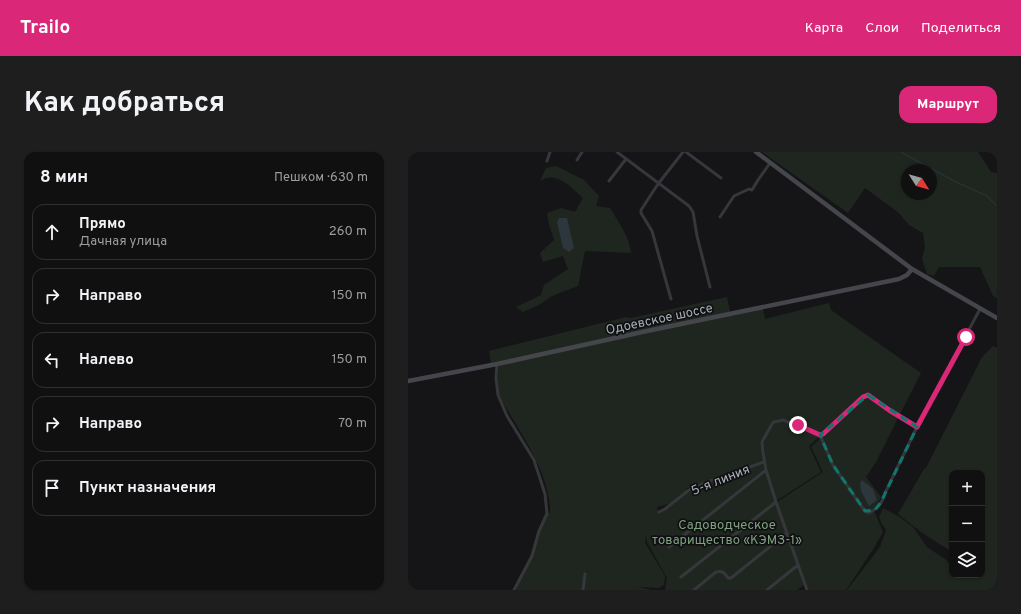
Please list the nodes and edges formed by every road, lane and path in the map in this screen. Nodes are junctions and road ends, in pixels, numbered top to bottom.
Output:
1 (550, 152) edge
2 (582, 152) edge
3 (617, 152) edge
4 (683, 152) edge
5 (686, 152) edge
6 (756, 152) edge
7 (626, 159) junction
8 (547, 160) dead end
9 (577, 160) dead end
10 (770, 163) junction
11 (721, 178) dead end
12 (609, 182) dead end
13 (658, 184) junction
14 (720, 217) dead end
15 (912, 269) junction
16 (710, 288) dead end
17 (671, 299) dead end
18 (980, 309) junction
19 (997, 318) edge
20 (497, 364) junction
21 (408, 381) edge
22 (917, 427) junction
23 (820, 435) junction
24 (764, 462) junction
25 (766, 470) junction
26 (776, 502) junction
27 (659, 512) dead end
28 (787, 534) junction
29 (668, 547) dead end
30 (798, 565) junction
31 (585, 574) dead end
32 (681, 577) dead end
33 (514, 590) edge
34 (583, 590) edge
35 (694, 590) edge
36 (767, 590) edge
37 (807, 590) edge

1 - 8 street
2 - 9 street
3 - 7 street
4 - 13 street
5 - 11 street
6 - 10 main road
7 - 12 street
7 - 13 street
10 - 14 street
10 - 15 main road
13 - 16 street
13 - 17 street
15 - 18 main road
15 - 20 main road, Одоевское шоссе
18 - 19 main road
18 - 22 street
20 - 21 main road, Одоевское шоссе
20 - 33 street
22 - 23 street
22 - 23 street
23 - 24 street
24 - 25 street
24 - 27 street, 5-я линия
25 - 26 street
25 - 29 street
26 - 28 street
26 - 32 street
28 - 30 street
28 - 35 street
30 - 36 street
30 - 37 street
31 - 34 street

